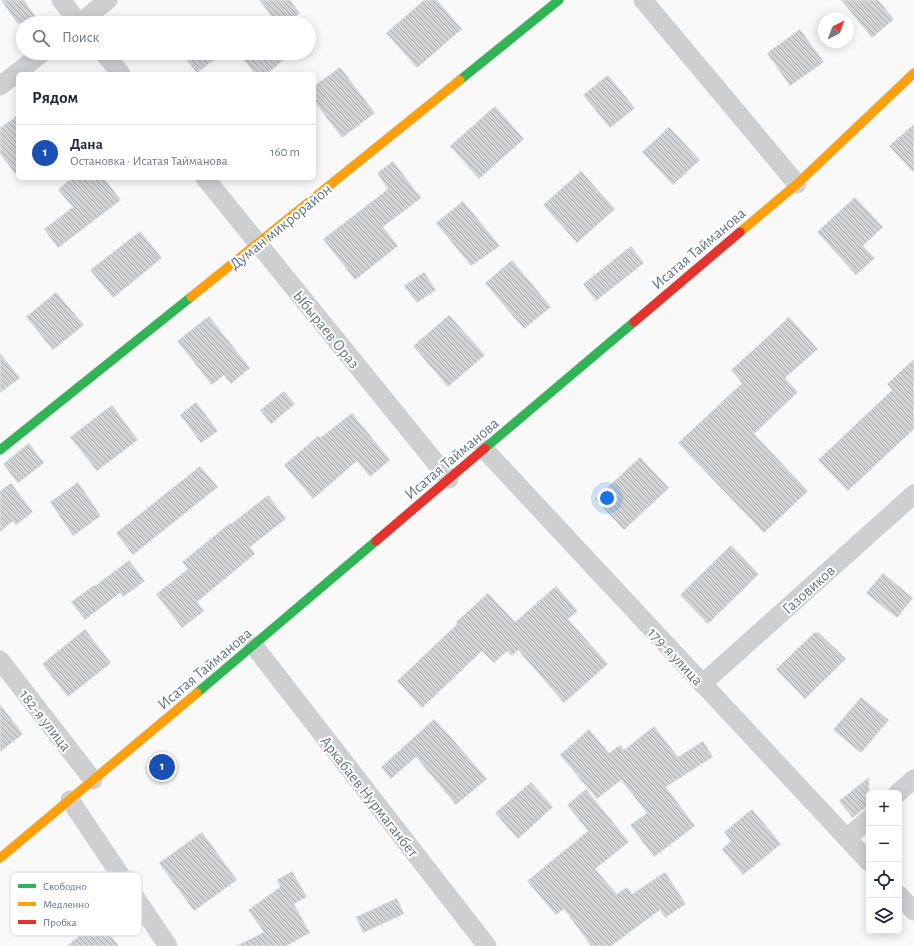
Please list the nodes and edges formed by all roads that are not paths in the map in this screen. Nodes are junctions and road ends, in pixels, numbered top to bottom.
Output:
1 (61, 0) edge
2 (108, 0) edge
3 (559, 0) edge
4 (643, 0) edge
5 (74, 16) edge
6 (89, 16) edge
7 (33, 60) edge
8 (110, 60) edge
9 (18, 72) edge
10 (119, 72) edge
11 (16, 73) edge
12 (914, 73) edge
13 (0, 86) edge
14 (207, 180) edge
15 (797, 184) junction
16 (258, 244) junction
17 (484, 448) junction
18 (0, 450) edge
19 (449, 479) junction
20 (914, 494) edge
21 (254, 646) junction
22 (0, 660) edge
23 (702, 684) junction
24 (914, 779) edge
25 (93, 780) junction
26 (901, 790) edge
27 (70, 800) junction
28 (866, 822) edge
29 (847, 838) junction
30 (0, 858) edge
31 (866, 859) edge
32 (118, 872) edge
33 (902, 898) edge
34 (142, 907) edge
35 (914, 912) edge
36 (168, 946) edge
37 (486, 946) edge

1 - 5 street
2 - 6 street
3 - 16 street, Думан микрорайон
4 - 15 street
7 - 9 street
8 - 10 street
11 - 13 street
12 - 15 street, Исатая Тайманова
14 - 16 street, Ыбыраев Ораз
15 - 17 street, Исатая Тайманова
16 - 18 street, Думан микрорайон
16 - 19 street, Ыбыраев Ораз
17 - 19 street, Исатая Тайманова
17 - 23 street, 179-я улица
19 - 21 street, Исатая Тайманова
20 - 23 street, Газовиков
21 - 25 street, Исатая Тайманова
21 - 37 street, Аркабаев Нурмаганбет
22 - 25 street, 182-я улица
23 - 29 street, 179-я улица
24 - 26 street
25 - 27 street, Исатая Тайманова
27 - 30 street, Исатая Тайманова
27 - 32 street
28 - 29 street
29 - 31 street, 179-я улица
33 - 35 street
34 - 36 street

